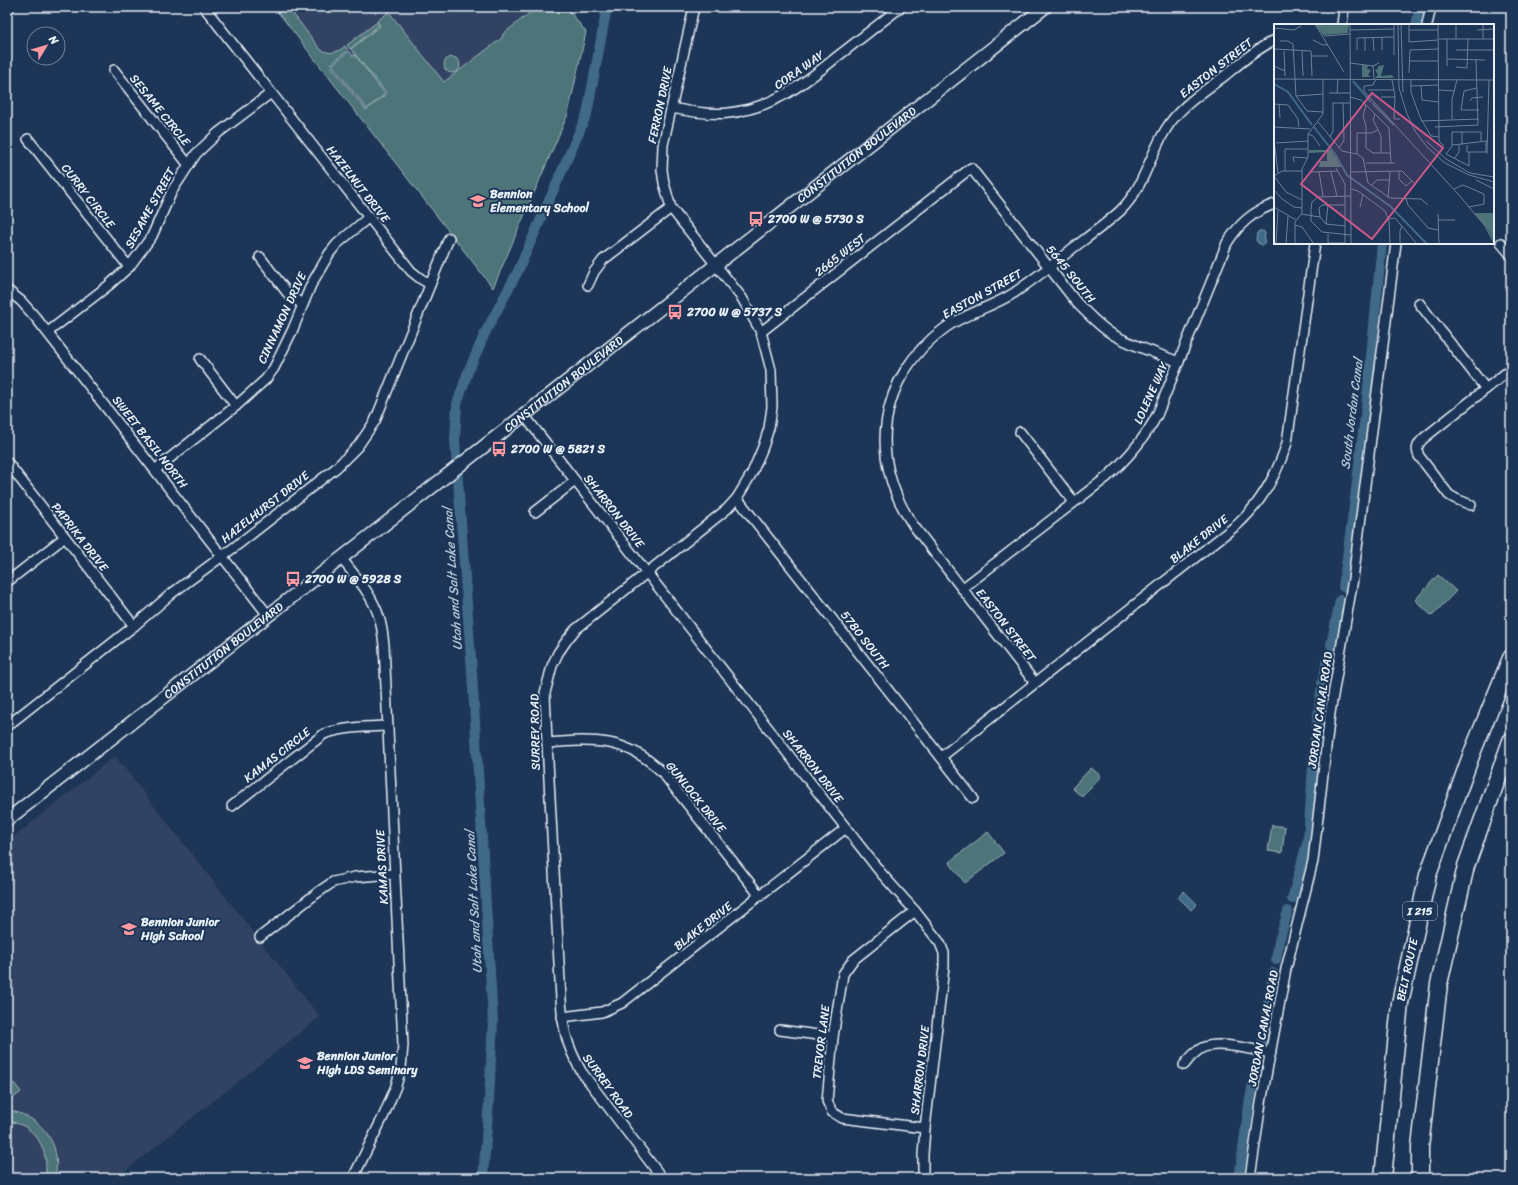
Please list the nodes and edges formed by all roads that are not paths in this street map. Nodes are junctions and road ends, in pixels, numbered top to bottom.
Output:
1 (10, 7) edge
2 (204, 7) edge
3 (694, 7) edge
4 (901, 7) edge
5 (1045, 7) edge
6 (1344, 7) edge
7 (1431, 7) edge
8 (7, 9) edge
9 (1342, 24) edge
10 (1427, 24) edge
11 (1274, 40) edge
12 (114, 70) dead end
13 (271, 93) junction
14 (672, 108) junction
15 (28, 139) dead end
16 (188, 164) junction
17 (971, 168) joint
18 (1274, 204) edge
19 (671, 208) junction
20 (369, 217) junction
21 (449, 238) dead end
22 (1501, 243) dead end
23 (1315, 244) edge
24 (1396, 244) edge
25 (1511, 255) edge
26 (260, 257) dead end
27 (715, 265) junction
28 (1049, 267) junction
29 (129, 268) junction
30 (430, 284) junction
31 (588, 285) dead end
32 (7, 290) edge
33 (1420, 303) dead end
34 (302, 304) junction
35 (48, 332) junction
36 (761, 332) junction
37 (200, 359) dead end
38 (1179, 362) junction
39 (1511, 369) edge
40 (1486, 389) junction
41 (236, 406) junction
42 (524, 415) junction
43 (1020, 432) dead end
44 (7, 462) edge
45 (156, 469) junction
46 (575, 481) junction
47 (737, 498) junction
48 (1074, 502) junction
49 (1471, 505) dead end
50 (535, 512) dead end
51 (65, 537) junction
52 (223, 555) junction
53 (341, 558) junction
54 (647, 573) junction
55 (7, 582) edge
56 (963, 588) junction
57 (268, 615) junction
58 (134, 626) junction
59 (1511, 658) edge
60 (1035, 683) junction
61 (7, 726) edge
62 (388, 726) junction
63 (1511, 741) edge
64 (547, 743) junction
65 (941, 757) junction
66 (973, 798) dead end
67 (232, 806) dead end
68 (7, 820) edge
69 (846, 828) junction
70 (394, 874) junction
71 (760, 896) junction
72 (915, 911) junction
73 (260, 937) dead end
74 (562, 1017) junction
75 (780, 1030) dead end
76 (833, 1037) junction
77 (1271, 1053) junction
78 (1184, 1065) dead end
79 (925, 1128) junction
80 (353, 1178) edge
81 (662, 1178) edge
82 (923, 1178) edge
83 (1250, 1178) edge
84 (1383, 1178) edge
85 (1420, 1178) edge

1 - 8 street
2 - 13 street, HAZELNUT DRIVE
3 - 14 street, FERRON DRIVE
4 - 14 street, CORA WAY
5 - 27 main road, CONSTITUTION BOULEVARD
6 - 9 street
7 - 10 street
11 - 28 street, EASTON STREET
12 - 16 street, SESAME CIRCLE
13 - 16 street, SESAME STREET
13 - 20 street, HAZELNUT DRIVE
14 - 19 street, FERRON DRIVE
15 - 29 street, CURRY CIRCLE
16 - 29 street, SESAME STREET
17 - 28 street, 5645 SOUTH
17 - 36 street, 2665 WEST
18 - 38 street, LOLENE WAY
19 - 27 street, FERRON DRIVE
19 - 31 street
20 - 30 street, HAZELNUT DRIVE
20 - 34 street, CINNAMON DRIVE
21 - 30 street, HAZELHURST DRIVE
22 - 25 street
23 - 60 street, BLAKE DRIVE
24 - 77 street, JORDAN CANAL ROAD
26 - 34 street
27 - 36 street, SURREY ROAD
27 - 42 main road, CONSTITUTION BOULEVARD
28 - 38 street, 5645 SOUTH
28 - 56 street, EASTON STREET
29 - 35 street, SESAME STREET
30 - 52 street, HAZELHURST DRIVE
32 - 35 street, SWEET BASIL NORTH
33 - 40 street
34 - 41 street, CINNAMON DRIVE
35 - 45 street, SWEET BASIL NORTH
36 - 47 street, SURREY ROAD
37 - 41 street
38 - 48 street, LOLENE WAY
39 - 40 street
40 - 49 street
41 - 45 street, CINNAMON DRIVE
42 - 46 street, SHARRON DRIVE
42 - 53 main road, CONSTITUTION BOULEVARD
43 - 48 street
44 - 51 street, PAPRIKA DRIVE
45 - 52 street, SWEET BASIL NORTH
46 - 50 street
46 - 54 street, SHARRON DRIVE
47 - 54 street, SURREY ROAD
47 - 65 street, 5780 SOUTH
48 - 56 street, LOLENE WAY
51 - 55 street
51 - 58 street, PAPRIKA DRIVE
52 - 57 street, SWEET BASIL NORTH
52 - 58 street, HAZELHURST DRIVE
53 - 57 main road, CONSTITUTION BOULEVARD
53 - 62 street, KAMAS DRIVE
54 - 64 street, SURREY ROAD
54 - 69 street, SHARRON DRIVE
56 - 60 street, EASTON STREET
57 - 68 main road, CONSTITUTION BOULEVARD
58 - 61 street, HAZELHURST DRIVE
59 - 84 highway, BELT ROUTE / I 215
60 - 65 street, BLAKE DRIVE
62 - 67 street, KAMAS CIRCLE
62 - 70 street, KAMAS DRIVE
63 - 85 highway, I 215
64 - 71 street, GUNLOCK DRIVE
64 - 74 street, SURREY ROAD
65 - 66 street, 5780 SOUTH
69 - 71 street, BLAKE DRIVE
69 - 72 street, SHARRON DRIVE
70 - 73 street
70 - 80 street, KAMAS DRIVE
71 - 74 street, BLAKE DRIVE
72 - 76 street, TREVOR LANE
72 - 79 street, SHARRON DRIVE
74 - 81 street, SURREY ROAD
75 - 76 street
76 - 79 street, TREVOR LANE
77 - 78 street
77 - 83 street, JORDAN CANAL ROAD
79 - 82 street, SHARRON DRIVE

